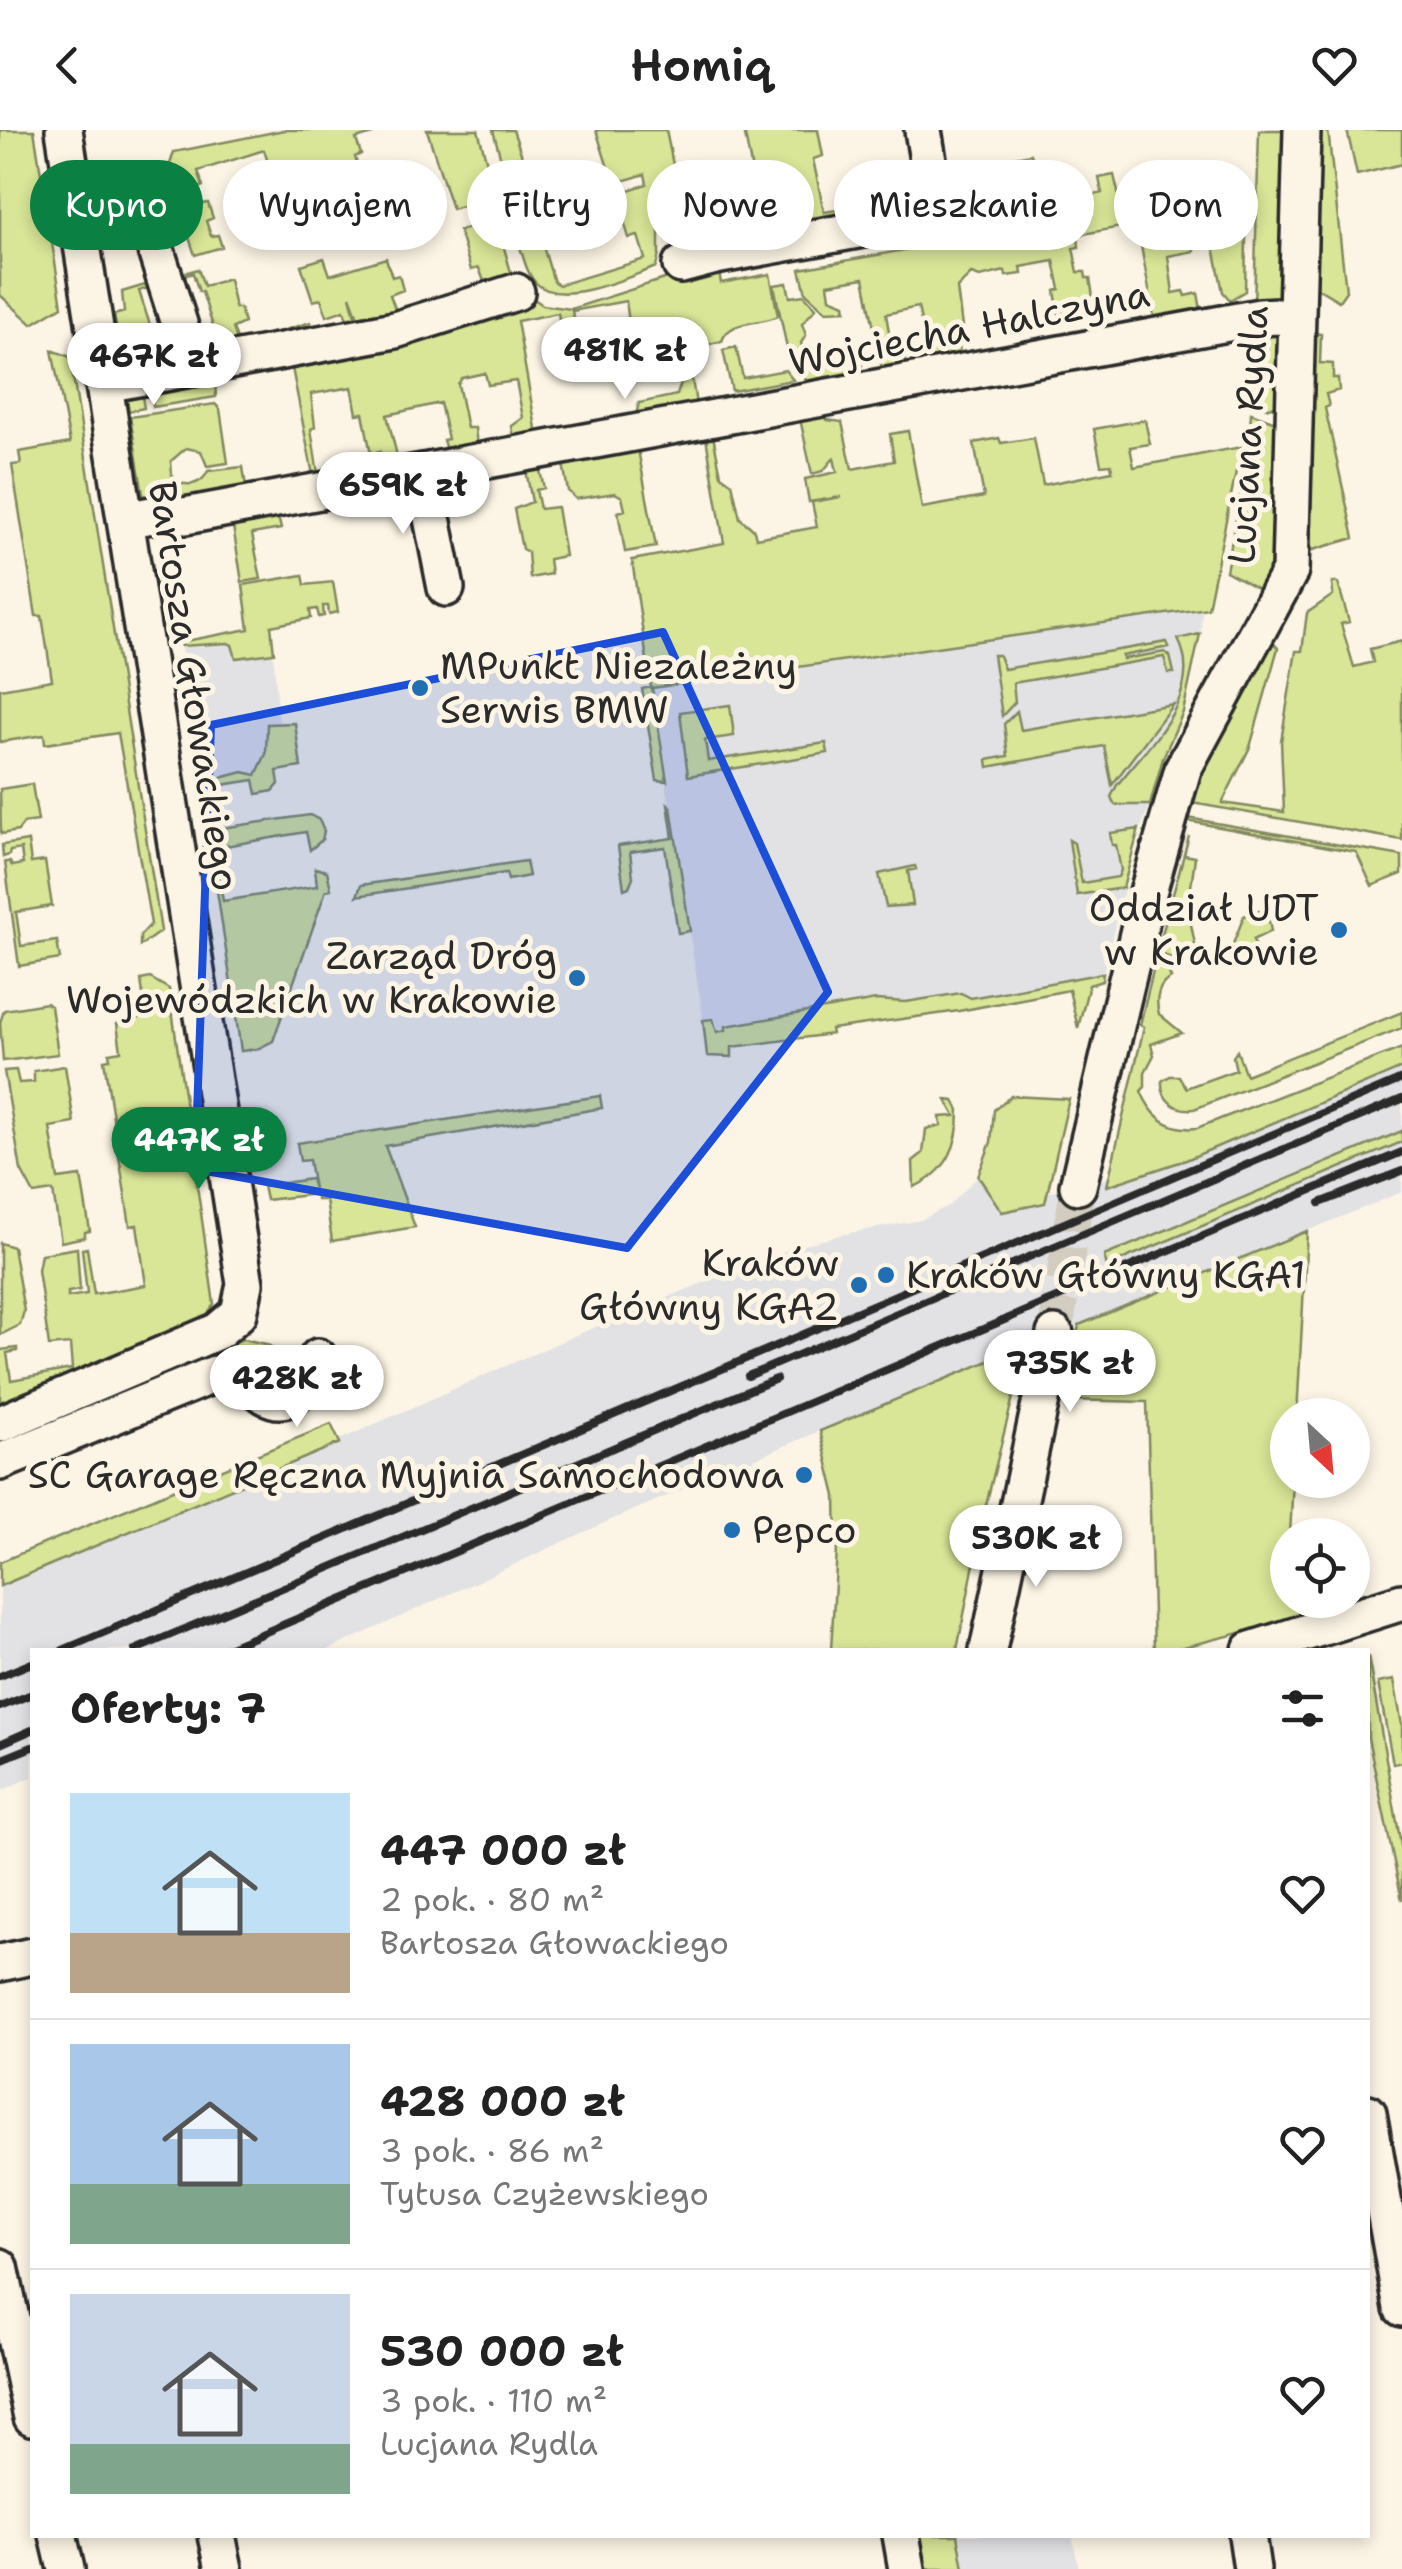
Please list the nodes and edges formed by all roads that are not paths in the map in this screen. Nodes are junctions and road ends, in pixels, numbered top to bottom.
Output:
1 (64, 130) edge
2 (923, 130) edge
3 (1302, 130) edge
4 (156, 250) edge
5 (681, 265) dead end
6 (516, 292) dead end
7 (1297, 314) junction
8 (193, 368) junction
9 (105, 384) junction
10 (423, 473) junction
11 (126, 520) junction
12 (446, 588) dead end
13 (1078, 1186) tunnel mouth
14 (1056, 1334) tunnel mouth
15 (318, 1357) dead end
16 (0, 1424) edge
17 (0, 1462) edge
18 (1402, 1602) edge
19 (1286, 1645) edge
20 (988, 1648) edge
21 (30, 1956) edge
22 (0, 1964) edge
23 (1370, 2124) edge
24 (0, 2267) edge
25 (1402, 2308) edge
26 (30, 2408) edge
27 (59, 2538) edge
28 (218, 2538) edge
29 (902, 2538) edge
30 (1247, 2538) edge
31 (66, 2569) edge
32 (224, 2569) edge
33 (907, 2569) edge
34 (1252, 2569) edge

1 - 9 street, Bartosza Głowackiego
2 - 5 street
3 - 7 street, Lucjana Rydla
4 - 8 street
6 - 8 street
7 - 10 street, Wojciecha Halczyna
7 - 13 street, Lucjana Rydla
8 - 9 street
9 - 11 street, Bartosza Głowackiego
10 - 11 street, Wojciecha Halczyna
10 - 12 street
11 - 16 street, Bartosza Głowackiego
14 - 20 street
15 - 17 street
18 - 19 street
21 - 22 street
23 - 25 street
24 - 26 street
27 - 31 street
28 - 32 street
29 - 33 street
30 - 34 street

